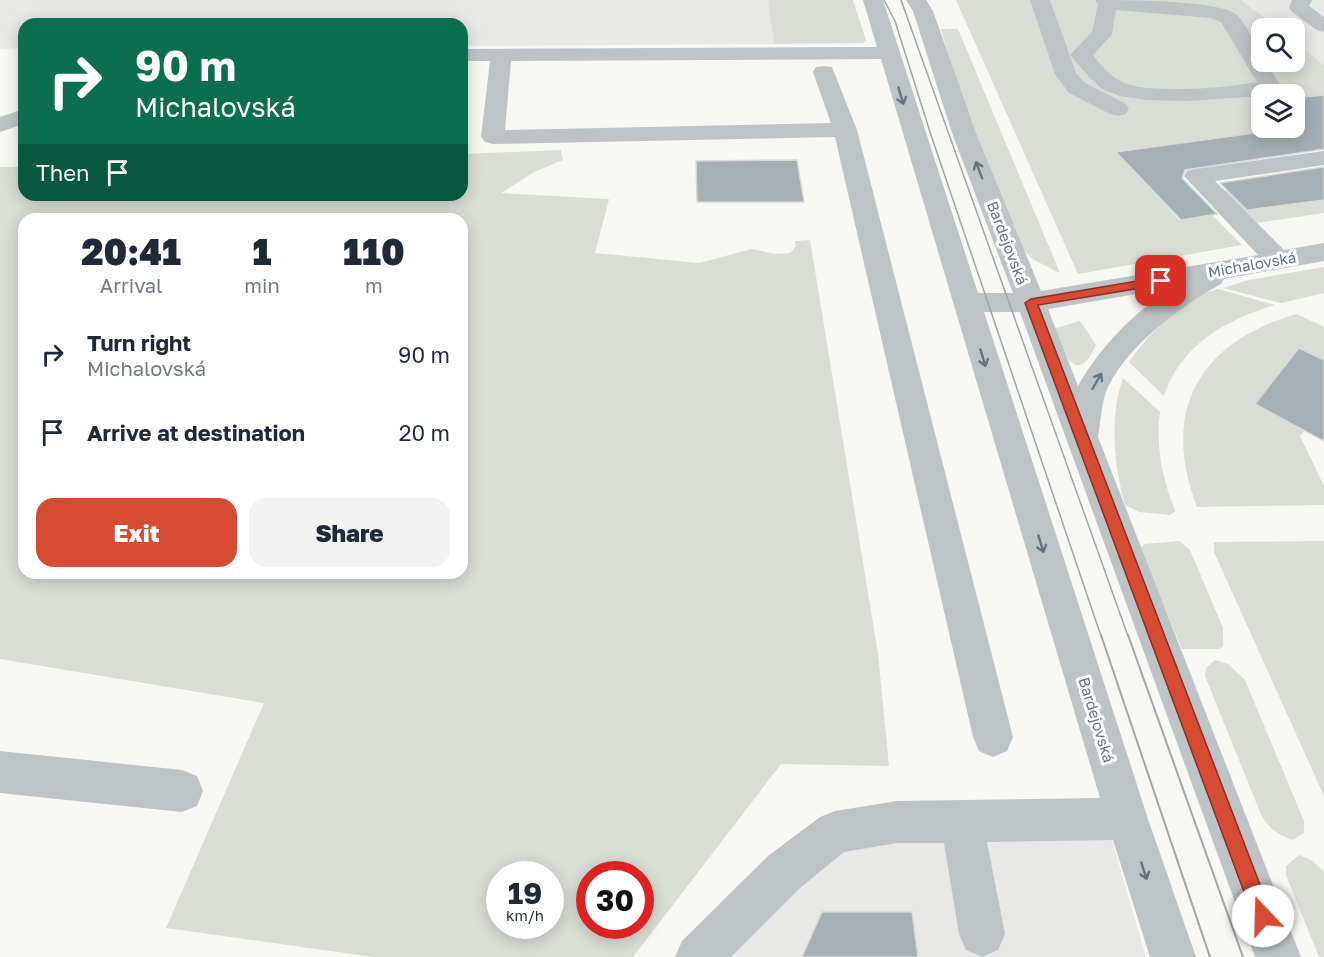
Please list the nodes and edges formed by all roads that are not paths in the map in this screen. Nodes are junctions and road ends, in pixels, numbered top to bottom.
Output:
1 (873, 0) edge
2 (916, 0) edge
3 (1040, 0) edge
4 (1302, 0) edge
5 (1106, 1) edge
6 (1324, 26) edge
7 (888, 53) junction
8 (501, 55) junction
9 (468, 56) edge
10 (824, 72) dead end
11 (1066, 74) junction
12 (1096, 74) junction
13 (1245, 108) dead end
14 (18, 118) edge
15 (0, 125) edge
16 (845, 129) junction
17 (1324, 159) edge
18 (1324, 252) edge
19 (1278, 260) junction
20 (1226, 270) junction
21 (966, 303) junction
22 (1031, 303) junction
23 (1082, 437) junction
24 (993, 737) dead end
25 (0, 772) edge
26 (182, 791) dead end
27 (1127, 819) junction
28 (962, 821) junction
29 (982, 934) dead end
30 (698, 957) edge
31 (1173, 957) edge
32 (1278, 957) edge

1 - 7 street, Bardejovská
22 -> 2 street, Bardejovská
3 - 11 street
4 - 6 street
5 - 12 street
5 - 12 street
7 - 8 street
7 -> 21 street, Bardejovská
8 - 9 street
8 - 16 street
10 - 16 street
11 - 12 street
11 - 13 street
14 - 15 street
16 - 24 street
17 - 19 street
18 - 19 street, Michalovská
19 - 20 street, Michalovská
20 - 22 street, Michalovská
23 -> 20 street
21 - 22 street, Michalovská
21 -> 27 street, Bardejovská
22 - 23 street, Bardejovská
23 - 32 street, Bardejovská
25 - 26 street
27 - 28 street
27 -> 31 street, Bardejovská
28 - 29 street
28 - 30 street

